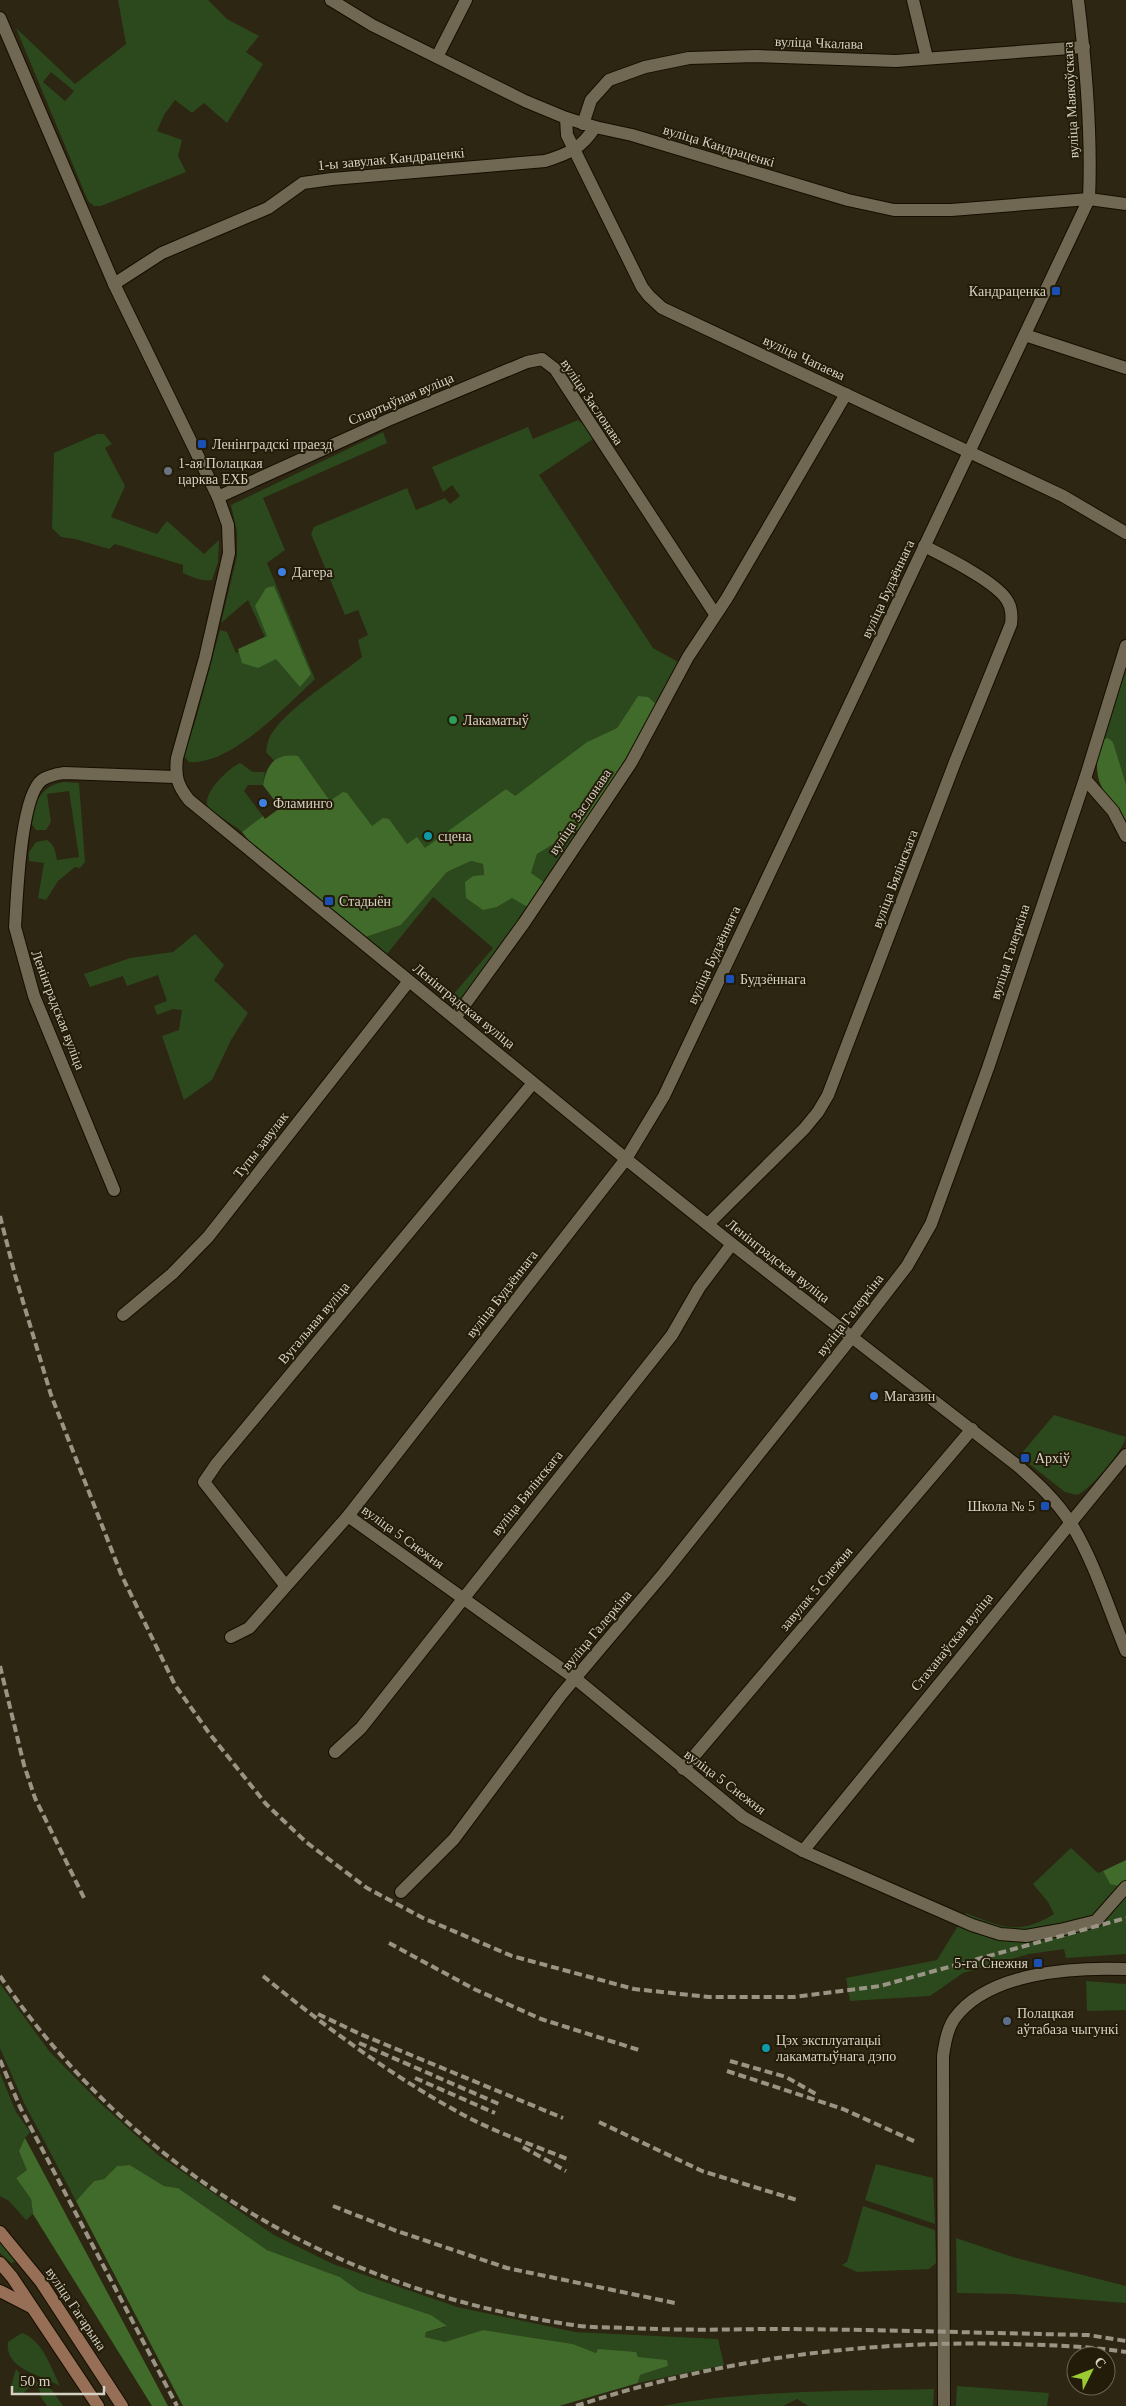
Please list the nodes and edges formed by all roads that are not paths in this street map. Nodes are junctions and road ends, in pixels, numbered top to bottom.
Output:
1 (330, 0) edge
2 (466, 0) edge
3 (913, 0) edge
4 (1078, 0) edge
5 (0, 18) edge
6 (1084, 47) junction
7 (437, 58) junction
8 (927, 58) junction
9 (566, 118) junction
10 (589, 125) junction
11 (574, 151) junction
12 (1089, 199) junction
13 (1126, 204) edge
14 (114, 284) junction
15 (1025, 335) junction
16 (542, 359) joint
17 (1126, 368) edge
18 (846, 394) junction
19 (969, 452) junction
20 (218, 497) junction
21 (1126, 533) edge
22 (924, 546) junction
23 (715, 614) junction
24 (1126, 646) edge
25 (175, 777) junction
26 (1085, 779) junction
27 (1126, 836) edge
28 (409, 981) junction
29 (455, 1018) junction
30 (533, 1083) junction
31 (626, 1159) junction
32 (114, 1190) dead end
33 (708, 1224) junction
34 (732, 1244) junction
35 (123, 1315) dead end
36 (852, 1337) junction
37 (972, 1429) junction
38 (1126, 1455) edge
39 (348, 1516) junction
40 (1070, 1521) junction
41 (285, 1585) junction
42 (462, 1598) junction
43 (231, 1637) dead end
44 (1126, 1651) edge
45 (576, 1679) junction
46 (335, 1752) dead end
47 (683, 1769) junction
48 (803, 1851) junction
49 (1126, 1887) edge
50 (401, 1892) dead end
51 (1126, 1968) edge
52 (0, 2232) edge
53 (0, 2263) edge
54 (6, 2275) edge
55 (41, 2282) junction
56 (0, 2291) edge
57 (33, 2308) junction
58 (116, 2403) edge
59 (98, 2405) edge
60 (944, 2406) edge

1 - 7 street, вуліца Кандраценкі
2 - 7 street
3 - 8 street
4 - 6 street, вуліца Маякоўскага
5 - 14 street
6 - 8 street, вуліца Чкалава
6 - 12 street, вуліца Маякоўскага
7 - 9 street, вуліца Кандраценкі
8 - 10 street, вуліца Чкалава
9 - 10 street, вуліца Кандраценкі
9 - 11 street, вуліца Чапаева
10 - 11 street, 1-ы завулак Кандраценкі
10 - 12 street, вуліца Кандраценкі
11 - 14 street, 1-ы завулак Кандраценкі
11 - 18 street, вуліца Чапаева
12 - 13 street, вуліца Кандраценкі
12 - 15 street, вуліца Будзённага
14 - 20 street
15 - 17 street
15 - 19 street, вуліца Будзённага
16 - 20 street, Спартыўная вуліца
16 - 23 street, вуліца Заслонава
18 - 19 street, вуліца Чапаева
18 - 23 street, вуліца Заслонава
19 - 21 street, вуліца Чапаева
19 - 22 street, вуліца Будзённага
20 - 25 street
22 - 31 street, вуліца Будзённага
22 - 33 street, вуліца Бялінскага
23 - 29 street, вуліца Заслонава
24 - 26 street, вуліца Галеркіна
25 - 28 street, Ленінградская вуліца
25 - 32 street, Ленінградская вуліца
26 - 27 street
26 - 36 street, вуліца Галеркіна
28 - 29 street, Ленінградская вуліца
28 - 35 street, Тупы завулак
29 - 30 street, Ленінградская вуліца
30 - 31 street, Ленінградская вуліца
30 - 41 street, Вугальная вуліца
31 - 33 street, Ленінградская вуліца
31 - 39 street, вуліца Будзённага
33 - 34 street, Ленінградская вуліца
34 - 36 street, Ленінградская вуліца
34 - 42 street, вуліца Бялінскага
36 - 37 street, Ленінградская вуліца
36 - 45 street, вуліца Галеркіна
37 - 40 street, Ленінградская вуліца
37 - 47 street, завулак 5 Снежня
38 - 40 street, Стаханаўская вуліца
39 - 41 street, вуліца Будзённага
39 - 42 street, вуліца 5 Снежня
40 - 44 street, Ленінградская вуліца
40 - 48 street, Стаханаўская вуліца
41 - 43 street, вуліца Будзённага
42 - 45 street, вуліца 5 Снежня
42 - 46 street, вуліца Бялінскага
45 - 47 street, вуліца 5 Снежня
45 - 50 street, вуліца Галеркіна
47 - 48 street, вуліца 5 Снежня
48 - 49 street, вуліца 5 Снежня
51 - 60 street
52 - 55 main road, вуліца Гагарына
53 - 54 main road
54 - 55 main road
54 - 57 main road
55 - 58 main road, вуліца Гагарына
56 - 57 main road
57 - 59 main road

